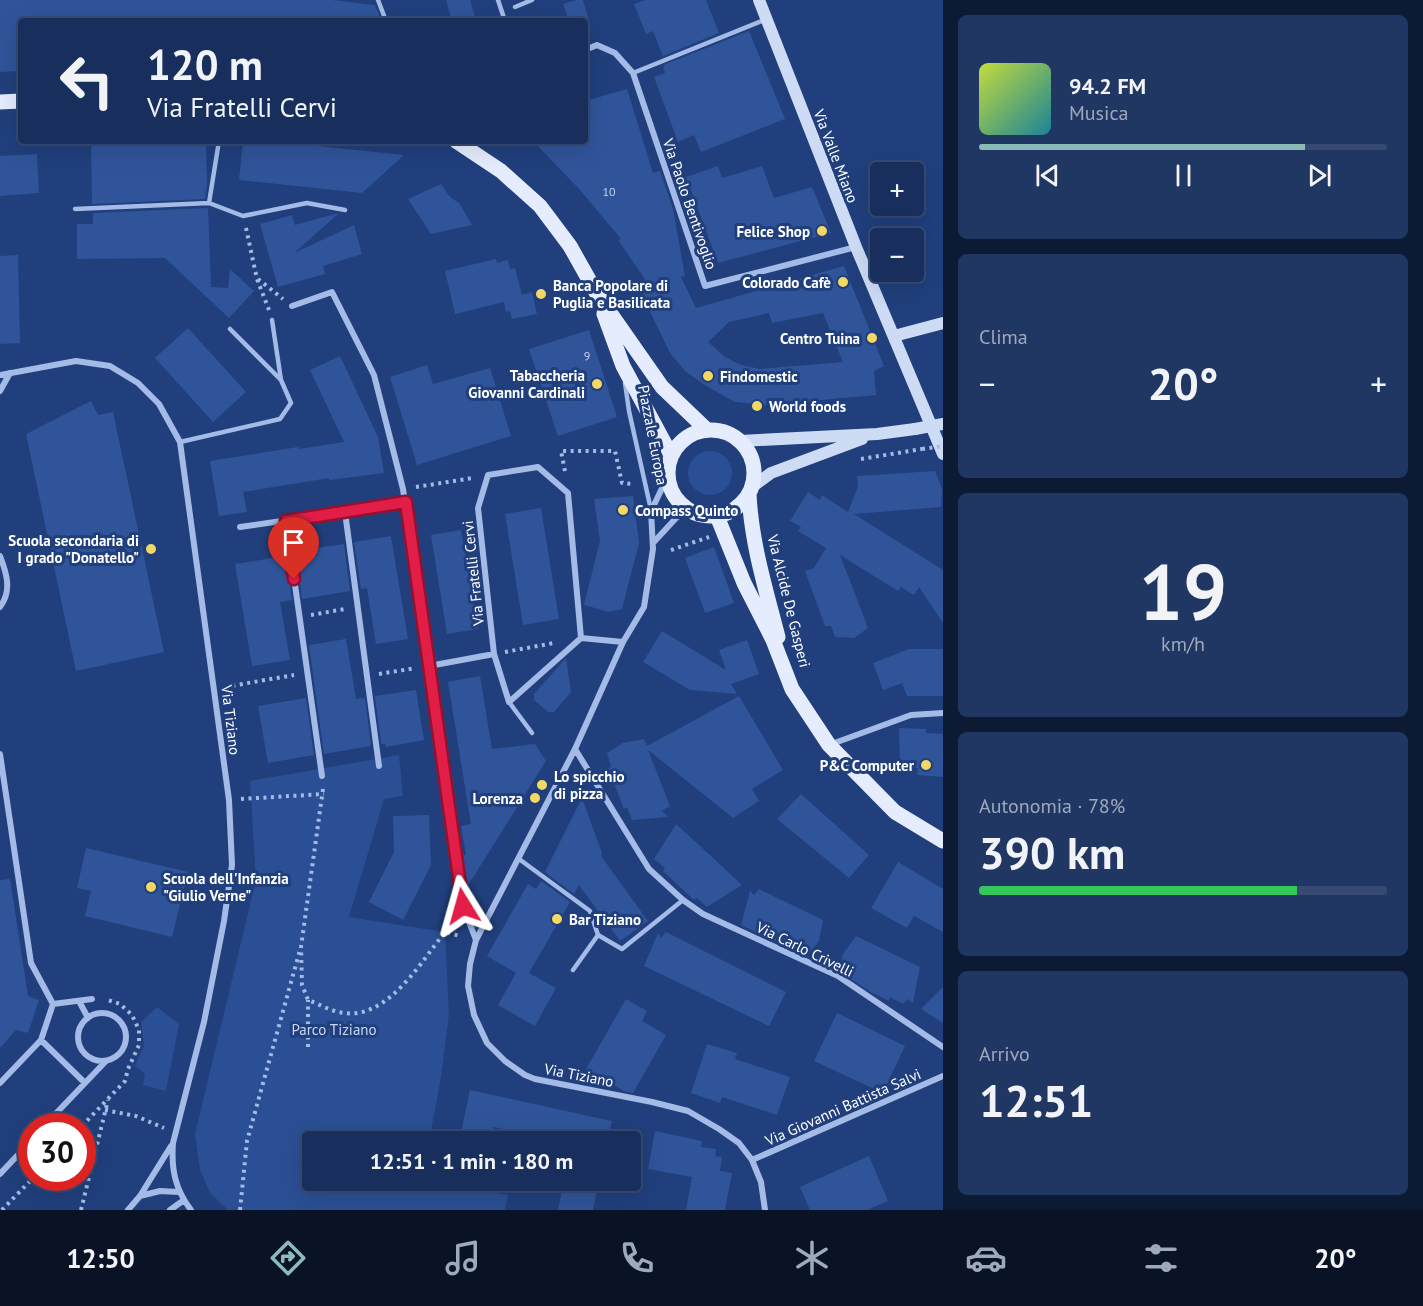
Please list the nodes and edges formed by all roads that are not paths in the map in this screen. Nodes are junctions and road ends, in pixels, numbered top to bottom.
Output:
1 (378, 0) edge
2 (498, 0) edge
3 (532, 0) edge
4 (759, 0) edge
5 (515, 7) dead end
6 (385, 18) edge
7 (504, 18) edge
8 (767, 19) junction
9 (588, 49) edge
10 (633, 73) junction
11 (18, 101) edge
12 (0, 102) edge
13 (219, 144) edge
14 (460, 144) edge
15 (209, 203) junction
16 (75, 209) dead end
17 (345, 210) dead end
18 (856, 247) junction
19 (597, 294) junction
20 (292, 306) road end
21 (272, 320) road end
22 (943, 323) edge
23 (231, 329) dead end
24 (894, 336) junction
25 (623, 366) junction
26 (10, 373) junction
27 (0, 375) edge
28 (281, 380) junction
29 (0, 391) edge
30 (943, 424) edge
31 (707, 430) junction
32 (877, 434) junction
33 (740, 441) junction
34 (180, 442) junction
35 (943, 454) edge
36 (671, 455) junction
37 (667, 478) junction
38 (750, 490) junction
39 (406, 502) junction
40 (651, 511) junction
41 (690, 511) junction
42 (345, 512) junction
43 (717, 516) junction
44 (286, 521) junction
45 (240, 527) dead end
46 (653, 546) junction
47 (0, 556) edge
48 (0, 607) edge
49 (581, 638) junction
50 (623, 642) junction
51 (494, 654) junction
52 (429, 666) junction
53 (792, 689) junction
54 (509, 702) junction
55 (943, 713) edge
56 (532, 733) dead end
57 (829, 745) junction
58 (575, 749) junction
59 (0, 754) edge
60 (379, 766) dead end
61 (322, 776) dead end
62 (943, 841) edge
63 (519, 859) junction
64 (683, 900) junction
65 (598, 935) junction
66 (476, 940) junction
67 (573, 970) dead end
68 (92, 999) road end
69 (79, 1001) junction
70 (53, 1004) junction
71 (88, 1018) junction
72 (41, 1040) junction
73 (943, 1047) edge
74 (106, 1061) junction
75 (943, 1076) edge
76 (0, 1083) edge
77 (86, 1083) junction
78 (57, 1113) edge
79 (173, 1143) junction
80 (18, 1155) edge
81 (752, 1160) junction
82 (0, 1174) edge
83 (179, 1191) junction
84 (140, 1196) junction
85 (184, 1200) junction
86 (128, 1210) edge
87 (171, 1210) edge
88 (191, 1210) edge
89 (765, 1210) edge

1 - 6 lane
2 - 7 lane
3 - 5 lane
4 - 8 street, Via Valle Miano
8 - 10 lane
8 - 18 street, Via Valle Miano
9 - 10 street, Via Paolo Bentivoglio
10 - 18 street, Via Paolo Bentivoglio
11 - 12 main road
13 - 15 lane
14 - 19 main road
15 - 16 lane
15 - 17 lane
18 - 24 street, Via Valle Miano
19 - 25 main road, Piazzale Europa
19 - 31 main road, Piazzale Europa
20 - 39 street
21 - 28 lane
22 - 24 street
23 - 28 lane
24 - 35 street, Via Valle Miano
25 - 36 main road, Piazzale Europa
25 - 40 lane, Piazzale Europa
26 - 27 street, Via Tiziano
26 - 29 street
26 - 34 street, Via Tiziano
28 - 34 lane
30 - 32 street, bridge
31 - 33 main road, Piazzale Europa
31 - 36 main road, Piazzale Europa
32 - 33 street, Piazzale Europa
32 - 38 street
33 - 38 main road
34 - 79 street, Via Tiziano
36 - 37 main road, Piazzale Europa
37 - 40 street, Piazzale Europa
37 - 41 main road, Piazzale Europa
38 - 43 main road
38 - 53 main road, Via Alcide De Gasperi
39 - 42 street
39 - 52 street
40 - 46 street, Piazzale Europa
41 - 43 main road
41 - 46 street
42 - 44 street
42 - 60 street
43 - 53 main road, Via Alcide De Gasperi
44 - 45 street
44 - 61 street
46 - 50 street, Via Tiziano
47 - 48 street
49 - 50 street
49 - 51 street, Via Fratelli Cervi
49 - 54 street
50 - 58 street, Via Tiziano
51 - 52 street
51 - 54 street, Via Fratelli Cervi
52 - 66 street
53 - 57 main road, Via Alcide De Gasperi
54 - 56 lane, Via Fratelli Cervi
55 - 57 street
57 - 62 main road, Via Alcide De Gasperi
58 - 63 street, Via Tiziano
58 - 64 street, Via Carlo Crivelli
59 - 70 street
63 - 65 lane
63 - 66 street, Via Tiziano
64 - 65 lane
64 - 73 street, Via Carlo Crivelli
65 - 67 lane
66 - 81 street, Via Tiziano
68 - 69 street
69 - 70 street
69 - 71 street
70 - 72 street
71 - 74 street
71 - 74 street
72 - 76 street
72 - 77 street
74 - 77 street
75 - 81 street, Via Giovanni Battista Salvi
77 - 78 street
79 - 83 street, Via Tiziano
79 - 84 street
80 - 82 street
81 - 89 street, Via Tiziano
83 - 84 street
83 - 85 street, Via Tiziano
84 - 86 street
85 - 87 street
85 - 88 street, Via Tiziano

